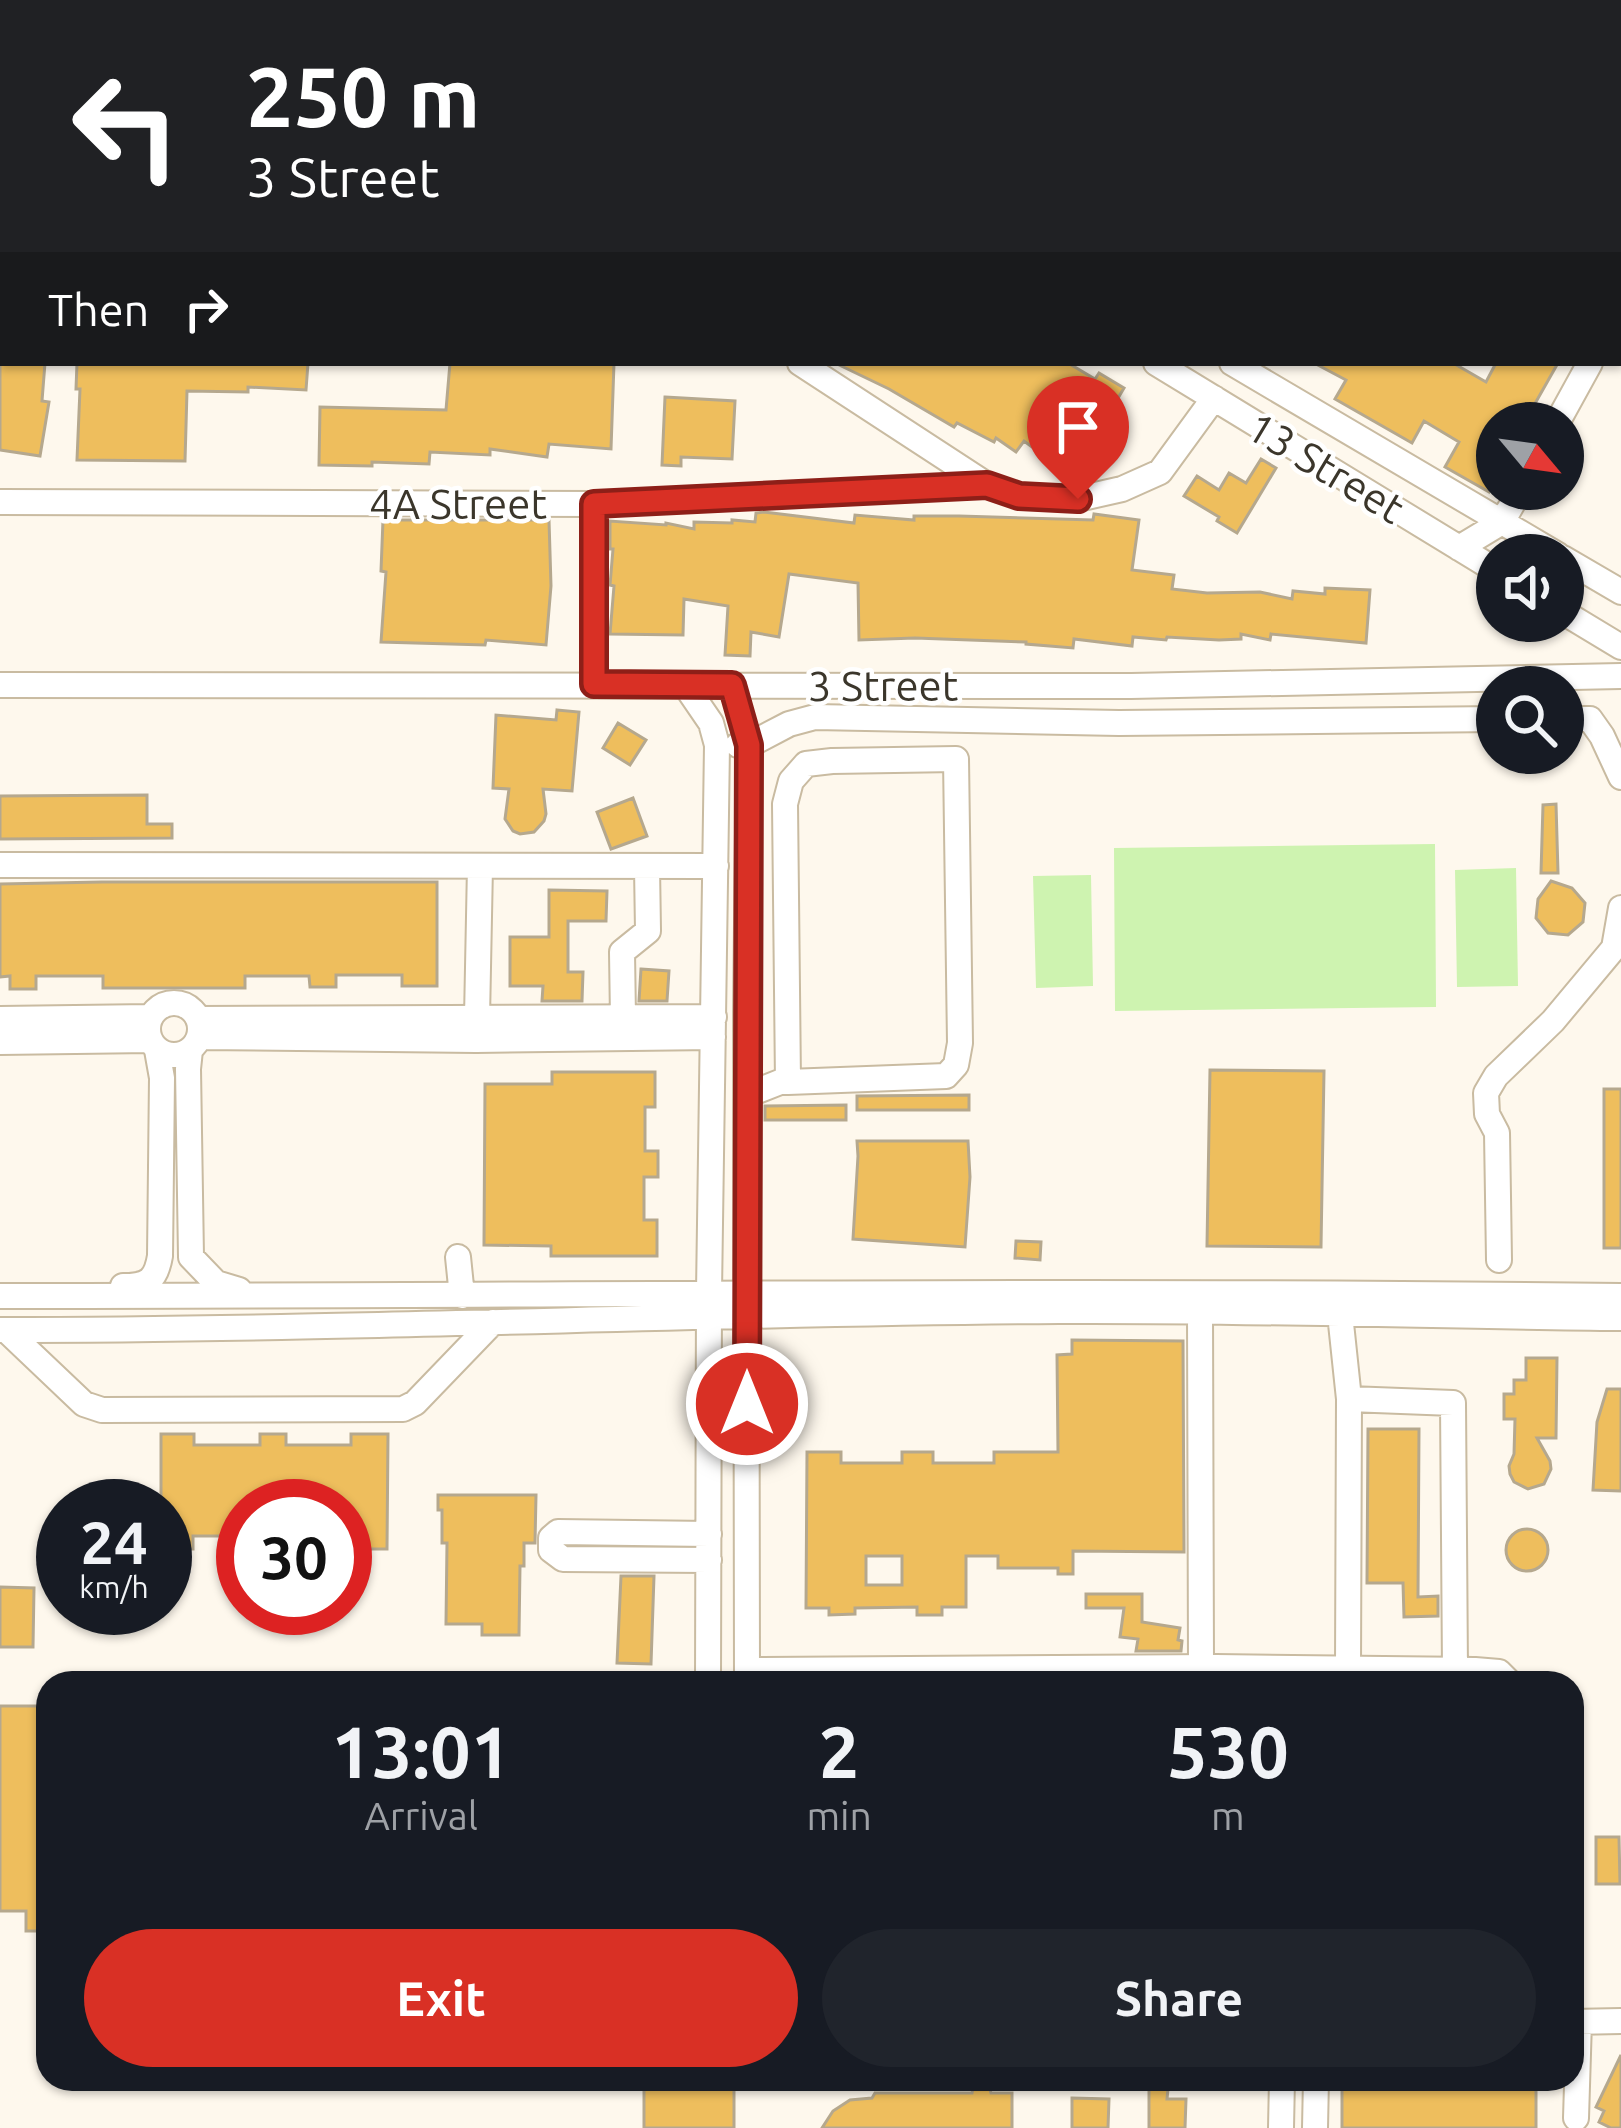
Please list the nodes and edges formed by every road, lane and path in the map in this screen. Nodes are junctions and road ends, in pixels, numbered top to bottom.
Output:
1 (805, 366) edge
2 (1161, 366) edge
3 (1237, 366) edge
4 (1587, 366) edge
5 (1214, 398) junction
6 (1568, 402) edge
7 (987, 485) junction
8 (0, 502) edge
9 (594, 504) junction
10 (1509, 510) edge
11 (1502, 522) junction
12 (1523, 534) edge
13 (1459, 548) junction
14 (1476, 558) edge
15 (1584, 570) edge
16 (1621, 592) edge
17 (1584, 625) edge
18 (1621, 647) edge
19 (1621, 676) edge
20 (1360, 681) junction
21 (594, 684) junction
22 (0, 685) edge
23 (686, 685) junction
24 (732, 685) junction
25 (1621, 717) edge
26 (1476, 719) edge
27 (1584, 719) edge
28 (1590, 719) junction
29 (1413, 720) junction
30 (718, 745) junction
31 (749, 745) junction
32 (1621, 777) edge
33 (0, 865) edge
34 (480, 866) junction
35 (716, 866) junction
36 (647, 867) junction
37 (715, 901) junction
38 (747, 907) junction
39 (1621, 908) edge
40 (786, 914) junction
41 (477, 1018) junction
42 (623, 1018) junction
43 (0, 1019) edge
44 (713, 1027) junction
45 (152, 1036) junction
46 (196, 1036) junction
47 (0, 1042) edge
48 (788, 1082) junction
49 (712, 1096) junction
50 (747, 1096) junction
51 (458, 1257) dead end
52 (1498, 1260) dead end
53 (0, 1296) edge
54 (80, 1296) junction
55 (259, 1296) junction
56 (462, 1296) junction
57 (1621, 1296) edge
58 (1062, 1301) junction
59 (709, 1304) junction
60 (748, 1304) junction
61 (1346, 1308) junction
62 (1200, 1312) junction
63 (1621, 1318) edge
64 (493, 1322) junction
65 (3, 1330) edge
66 (1349, 1399) junction
67 (709, 1547) junction
68 (1348, 1662) junction
69 (1201, 1667) junction
70 (1455, 1670) junction
71 (708, 1671) edge
72 (747, 1671) edge
73 (999, 1671) edge
74 (1477, 1671) edge
75 (1621, 2021) edge
76 (1584, 2022) edge
77 (1282, 2091) edge
78 (1316, 2091) edge
79 (1576, 2091) edge
80 (1576, 2118) dead end
81 (1282, 2128) edge
82 (1316, 2128) edge

1 - 7 street
2 - 5 street, 13 Street
3 - 11 street, 13 Street
4 - 6 street
5 - 7 street
5 - 13 street, 13 Street
7 - 9 street, 4A Street
8 - 9 street, 4A Street
9 - 21 street
10 - 11 street
11 - 12 street, 13 Street
11 - 13 street
13 - 14 street, 13 Street
15 - 16 street, 13 Street
17 - 18 street
19 - 20 street, 3 Street
20 - 24 street, 3 Street
20 - 29 street
21 - 22 street, 3 Street
21 - 23 street, 3 Street
23 - 24 street, 3 Street
23 - 30 street
24 - 31 street
25 - 28 street
26 - 29 street
27 - 28 street
28 - 32 street
29 - 31 street
30 - 31 street
30 - 35 street
31 - 38 street
33 - 34 street
34 - 36 street
34 - 41 street
35 - 36 street
35 - 37 street
36 - 42 street
37 - 38 street
37 - 44 street
38 - 40 street
38 - 50 street
39 - 52 street
40 - 48 street
40 - 48 street
41 - 42 street
41 - 46 street
42 - 44 street
43 - 45 street
44 - 46 street
44 - 49 street
45 - 46 street
45 - 46 street
45 - 47 street
45 - 54 street
46 - 55 street
48 - 50 street
49 - 50 street
49 - 59 street
50 - 60 street
51 - 56 street
53 - 54 street
54 - 55 street
55 - 56 street
56 - 59 street
57 - 61 street
58 - 60 street
58 - 61 street
58 - 62 street
59 - 60 street
59 - 64 street
59 - 67 street
60 - 72 street
61 - 62 street
61 - 63 street
61 - 66 street
62 - 69 street
64 - 65 street
64 - 65 street
66 - 68 street
66 - 70 street
67 - 67 street
67 - 71 street
68 - 69 street
68 - 70 street
69 - 73 street
70 - 74 street
75 - 76 street
77 - 81 street
78 - 82 street
79 - 80 street

